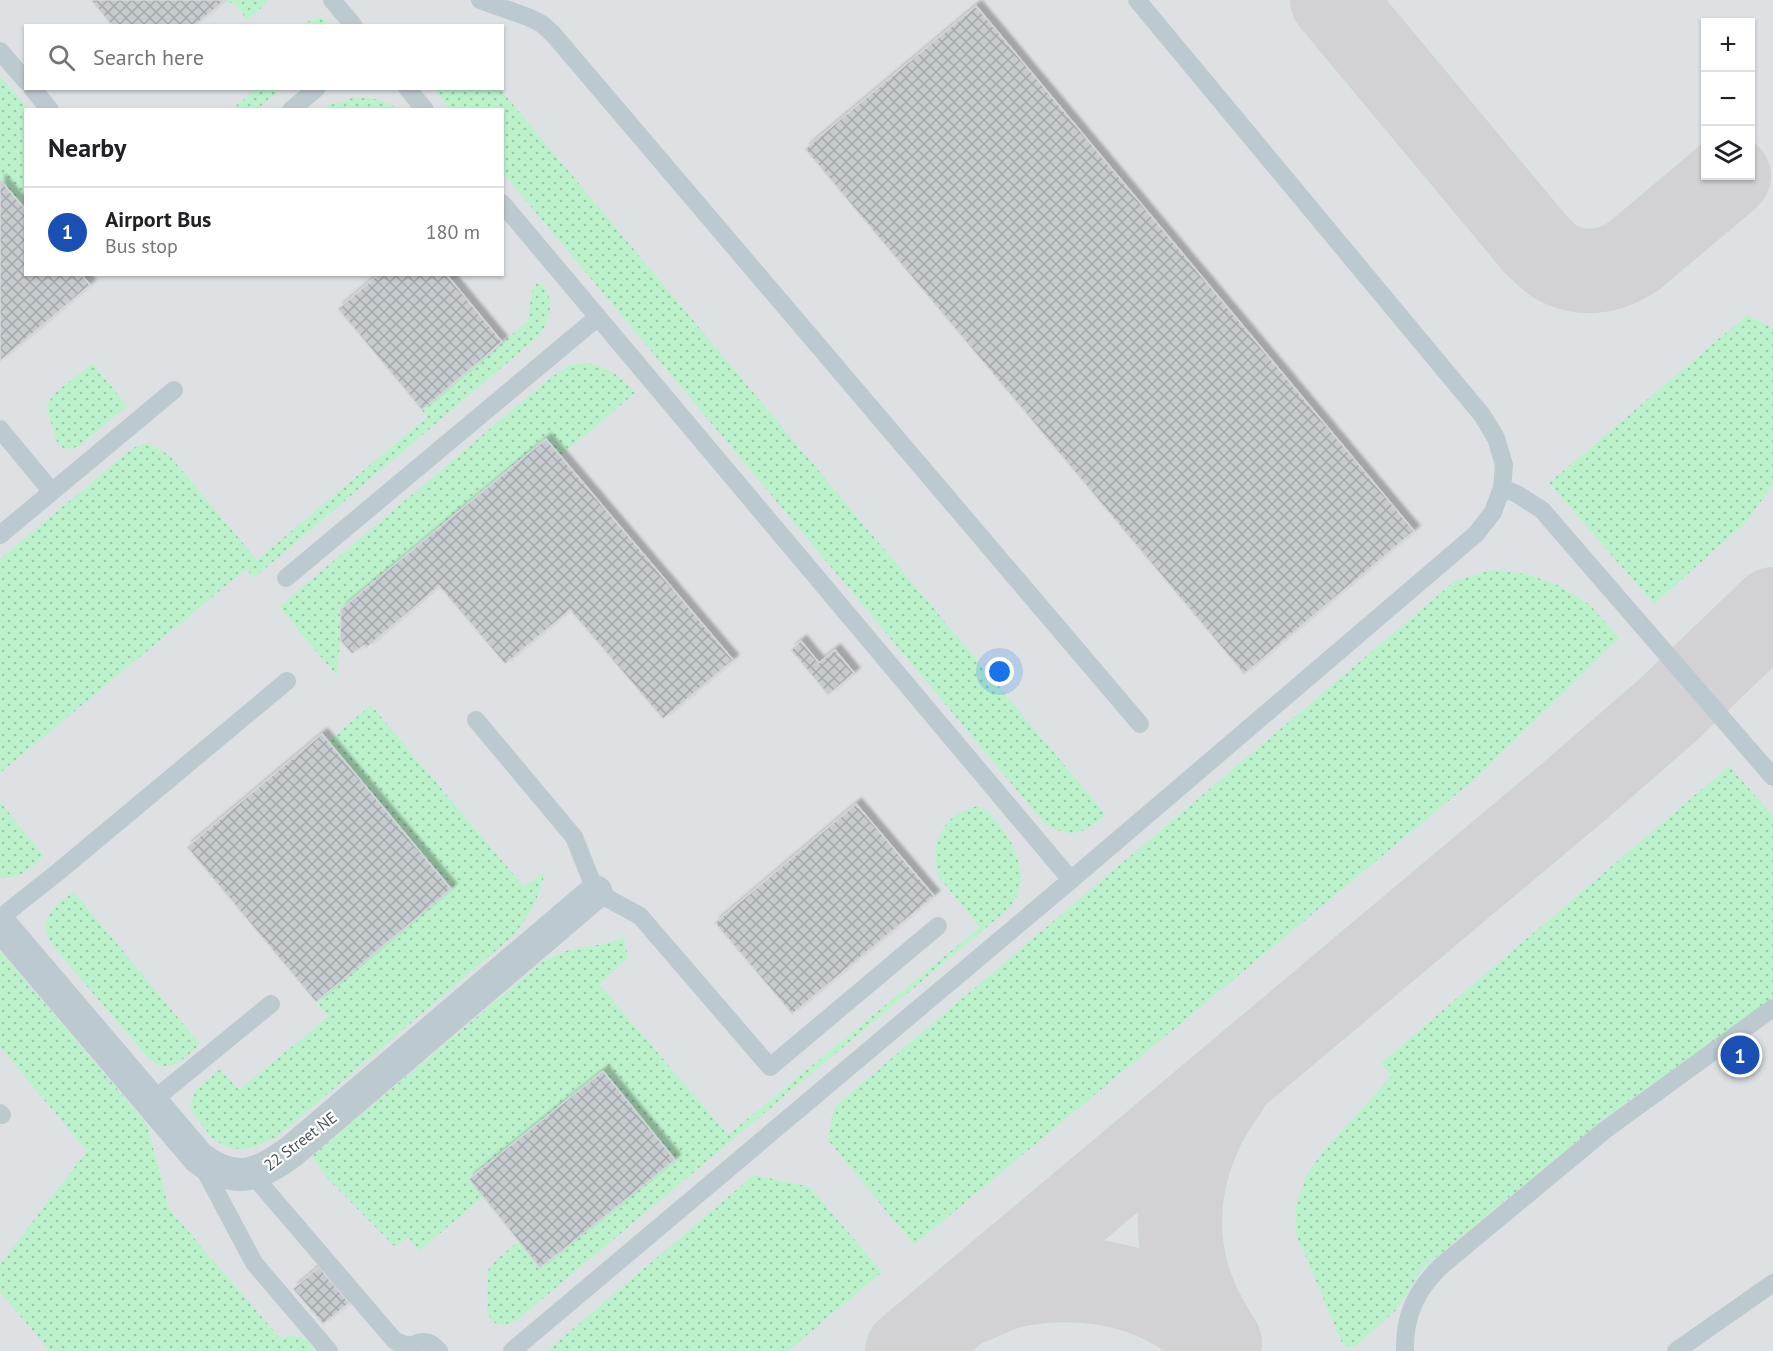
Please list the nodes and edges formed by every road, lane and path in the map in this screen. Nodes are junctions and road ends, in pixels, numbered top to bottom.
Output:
1 (332, 0) edge
2 (480, 0) edge
3 (1137, 0) edge
4 (352, 24) edge
5 (0, 51) edge
6 (24, 79) edge
7 (34, 90) edge
8 (314, 90) edge
9 (408, 90) edge
10 (48, 108) edge
11 (293, 108) edge
12 (423, 108) edge
13 (504, 205) edge
14 (598, 317) junction
15 (174, 390) dead end
16 (0, 429) edge
17 (1502, 488) junction
18 (52, 492) junction
19 (0, 535) edge
20 (286, 578) dead end
21 (287, 681) dead end
22 (476, 720) dead end
23 (1140, 724) dead end
24 (1773, 777) edge
25 (1071, 880) junction
26 (596, 892) junction
27 (0, 918) edge
28 (0, 924) edge
29 (938, 926) dead end
30 (271, 1004) dead end
31 (1773, 1008) edge
32 (151, 1102) junction
33 (199, 1158) junction
34 (252, 1173) junction
35 (1773, 1283) edge
36 (406, 1348) edge
37 (329, 1351) edge
38 (439, 1351) edge
39 (512, 1351) edge
40 (1406, 1351) edge
41 (1676, 1351) edge

1 - 4 lane
2 - 23 lane
3 - 17 lane
5 - 6 lane
7 - 10 lane
8 - 11 lane
9 - 12 lane
13 - 14 lane
14 - 20 lane
14 - 25 lane
15 - 18 lane
16 - 18 lane
17 - 24 lane
17 - 25 lane
18 - 19 lane
21 - 27 lane
22 - 26 lane
25 - 39 lane
26 - 29 lane
26 - 34 street, 22 Street NE
28 - 32 street, 22 Street NE
30 - 32 lane
31 - 40 lane
32 - 33 street, 22 Street NE
33 - 34 street, 22 Street NE
33 - 37 lane
34 - 36 lane
35 - 41 lane
36 - 38 lane

